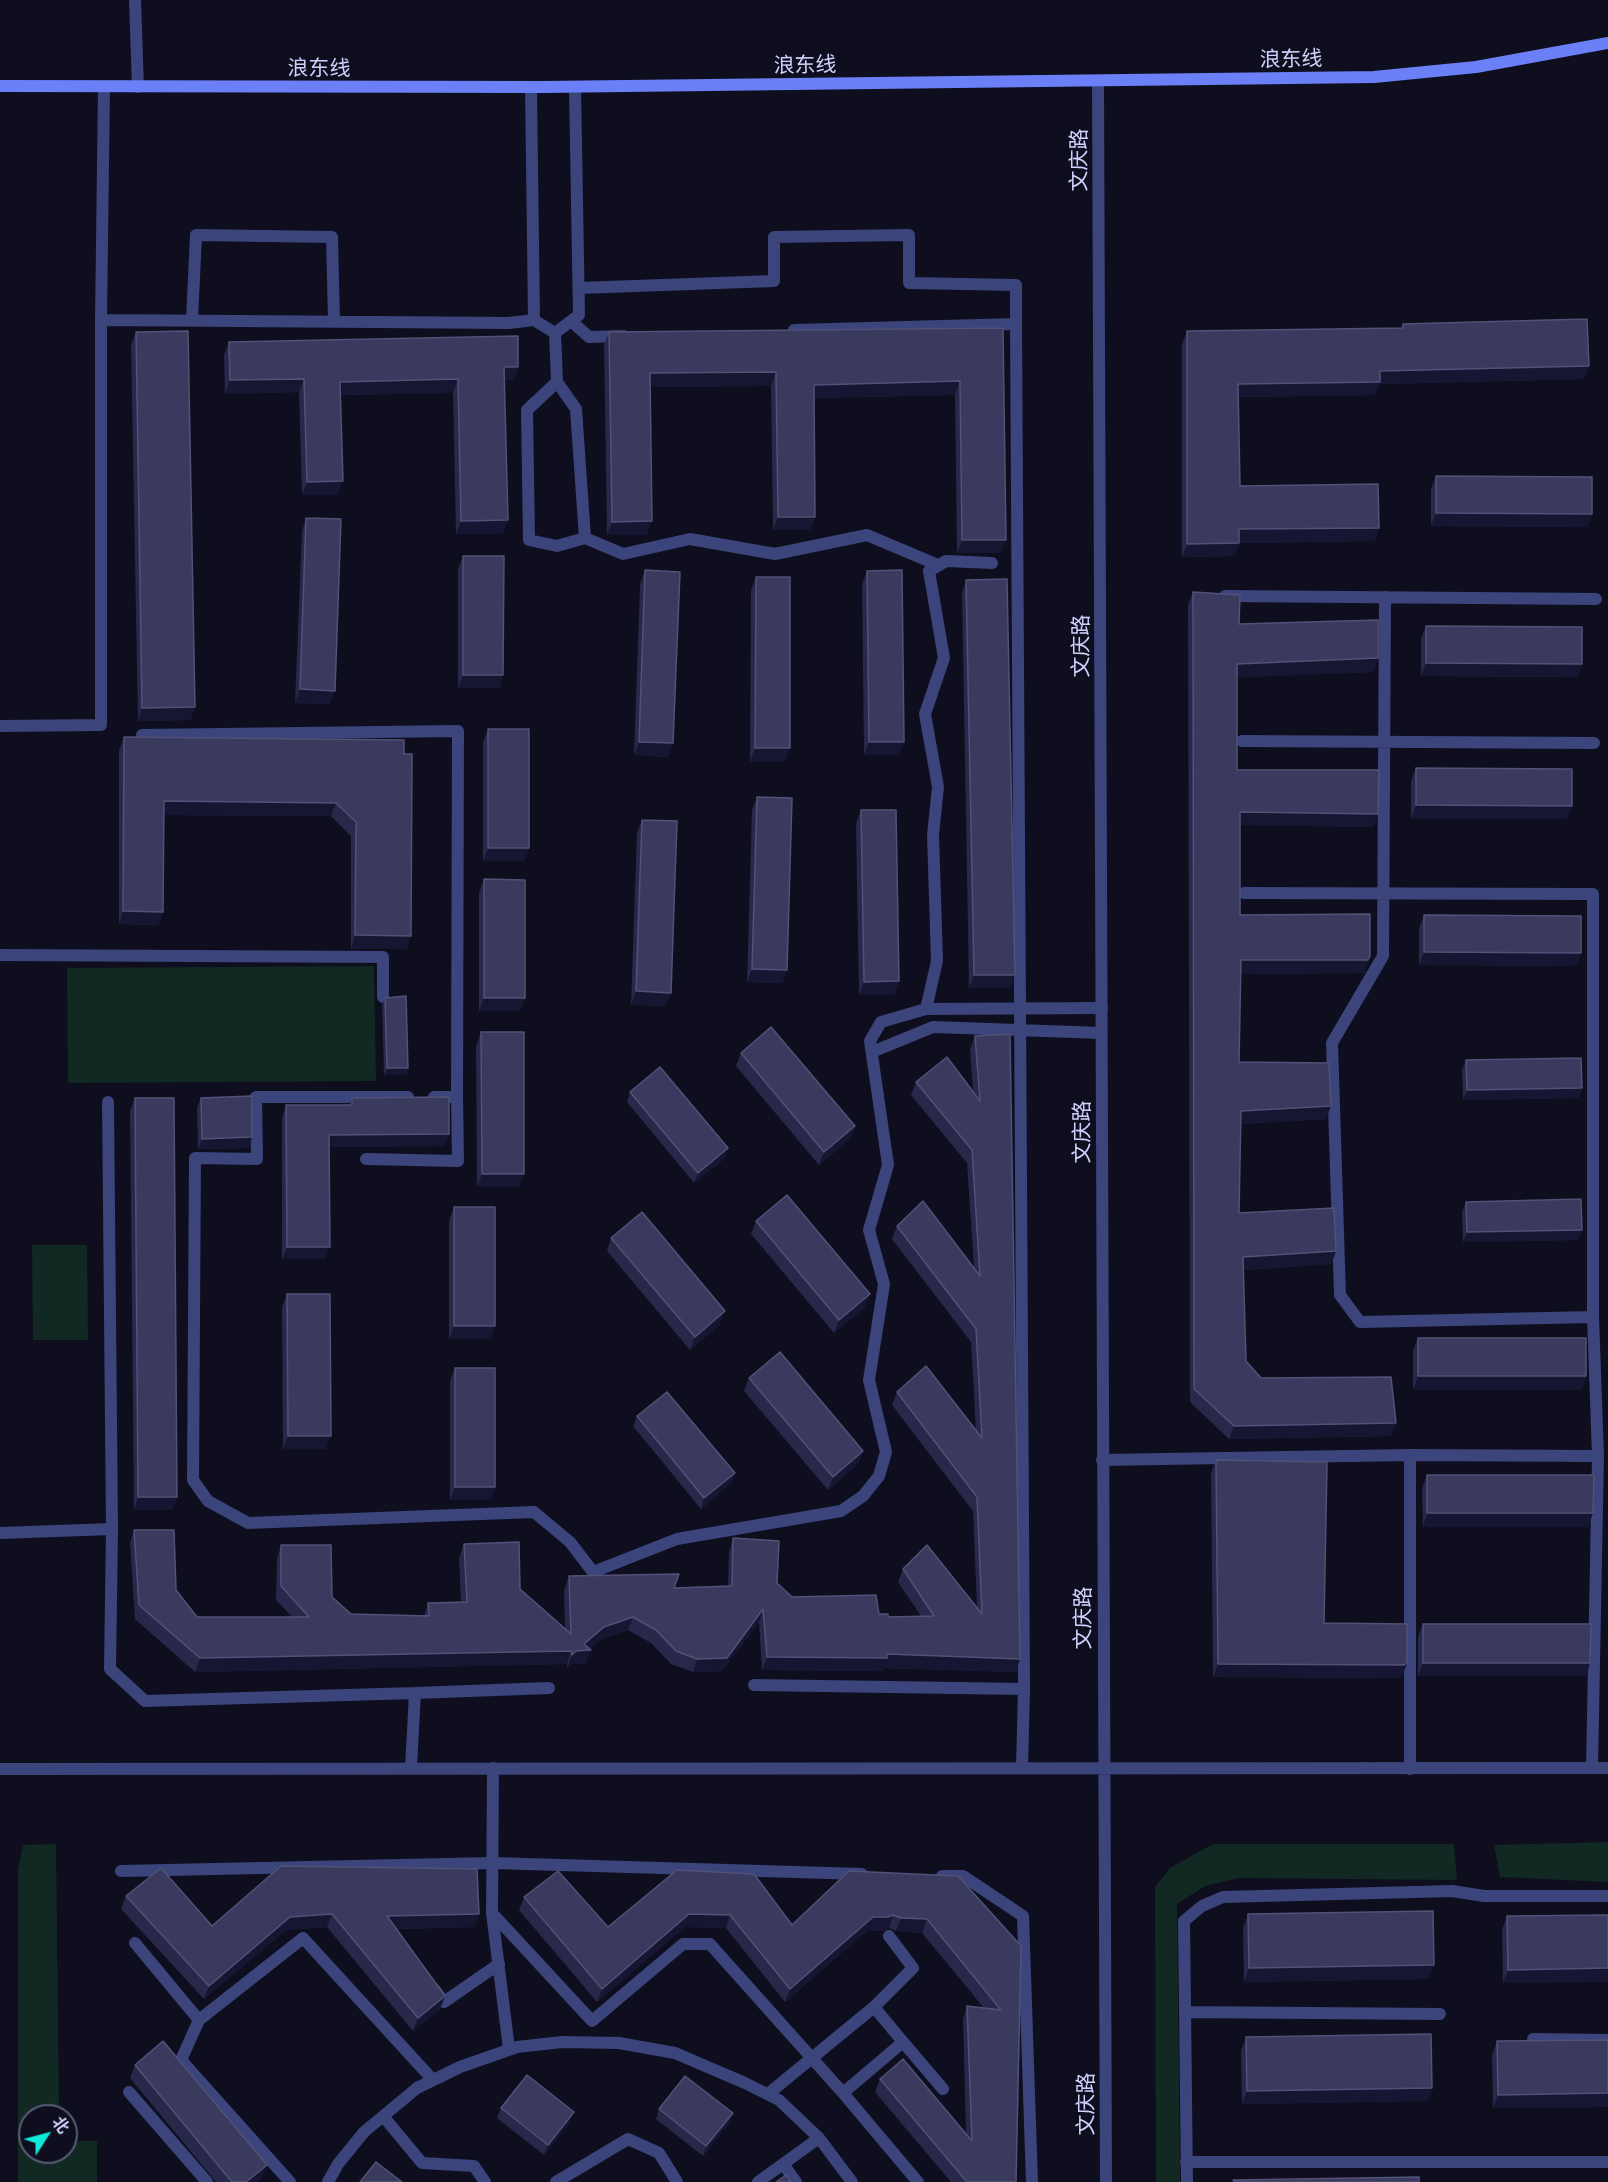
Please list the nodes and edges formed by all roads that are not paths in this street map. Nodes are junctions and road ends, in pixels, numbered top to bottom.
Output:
1 (135, 0) edge
2 (1608, 43) edge
3 (1098, 82) junction
4 (0, 86) edge
5 (104, 87) junction
6 (138, 87) junction
7 (531, 87) junction
8 (575, 87) junction
9 (579, 288) junction
10 (101, 320) junction
11 (192, 320) junction
12 (534, 320) junction
13 (334, 321) junction
14 (571, 321) junction
15 (1016, 324) junction
16 (779, 331) edge
17 (555, 333) junction
18 (637, 335) edge
19 (557, 382) junction
20 (585, 538) junction
21 (992, 563) dead end
22 (938, 565) junction
23 (1225, 596) edge
24 (1385, 597) junction
25 (1596, 599) dead end
26 (0, 726) edge
27 (142, 735) edge
28 (1242, 741) dead end
29 (1384, 743) junction
30 (1594, 743) dead end
31 (1244, 893) dead end
32 (1383, 893) junction
33 (0, 955) edge
34 (383, 997) edge
35 (1102, 1008) junction
36 (926, 1009) junction
37 (1018, 1009) junction
38 (1018, 1030) junction
39 (1101, 1033) junction
40 (872, 1052) junction
41 (457, 1097) junction
42 (108, 1102) dead end
43 (366, 1159) dead end
44 (1593, 1317) junction
45 (1410, 1455) junction
46 (1598, 1456) junction
47 (1102, 1461) junction
48 (112, 1529) junction
49 (0, 1533) edge
50 (754, 1685) dead end
51 (549, 1688) dead end
52 (1024, 1689) junction
53 (415, 1693) junction
54 (411, 1768) junction
55 (493, 1768) junction
56 (1022, 1768) junction
57 (1103, 1768) junction
58 (1592, 1768) junction
59 (1608, 1768) edge
60 (0, 1769) edge
61 (1410, 1769) junction
62 (493, 1863) junction
63 (121, 1871) dead end
64 (880, 1874) edge
65 (927, 1875) edge
66 (1608, 1896) edge
67 (492, 1913) junction
68 (889, 1936) edge
69 (135, 1943) dead end
70 (499, 1964) junction
71 (423, 1974) edge
72 (874, 2007) junction
73 (1185, 2012) junction
74 (1440, 2014) dead end
75 (199, 2020) junction
76 (1533, 2039) edge
77 (1608, 2040) edge
78 (903, 2042) junction
79 (509, 2049) junction
80 (812, 2058) junction
81 (433, 2080) junction
82 (943, 2089) dead end
83 (129, 2092) dead end
84 (843, 2093) junction
85 (768, 2094) junction
86 (383, 2116) junction
87 (819, 2138) junction
88 (1608, 2162) edge
89 (1186, 2163) junction
90 (783, 2164) junction
91 (207, 2182) edge
92 (290, 2182) edge
93 (328, 2182) edge
94 (485, 2182) edge
95 (556, 2182) edge
96 (677, 2182) edge
97 (758, 2182) edge
98 (796, 2182) edge
99 (852, 2182) edge
100 (918, 2182) edge
101 (1032, 2182) edge
102 (1106, 2182) edge
103 (1186, 2182) edge

1 - 6 street
2 - 3 main road, 浪东线
3 - 8 main road, 浪东线
3 - 35 street, 文庆路
4 - 5 main road, 浪东线
5 - 6 main road, 浪东线
5 - 10 street
6 - 7 main road, 浪东线
7 - 8 main road, 浪东线
7 - 12 street
8 - 9 street
9 - 14 street
9 - 15 street
10 - 11 street
10 - 26 street
11 - 13 street
11 - 13 street
12 - 13 street
12 - 17 street
14 - 17 street
14 - 18 street
15 - 16 street
15 - 37 street
17 - 19 street
19 - 20 street
19 - 20 street
20 - 22 street
21 - 22 street
22 - 36 street
23 - 24 street
24 - 25 street
24 - 29 street
27 - 41 street
28 - 29 street
29 - 30 street
29 - 32 street
31 - 32 street
32 - 44 street
32 - 44 street
33 - 34 street
35 - 37 street
35 - 39 street, 文庆路
36 - 37 street
36 - 40 street
37 - 38 street
38 - 39 street
38 - 40 street
38 - 52 street
39 - 47 street, 文庆路
40 - 41 street
41 - 43 street
42 - 48 street
44 - 46 street
45 - 46 street
45 - 47 street
45 - 61 street
46 - 58 street
47 - 57 street, 文庆路
48 - 49 street
48 - 53 street
50 - 52 street
51 - 53 street
52 - 56 street
53 - 54 street
54 - 55 street
54 - 60 street
55 - 56 street
55 - 62 street
56 - 57 street
57 - 61 street
57 - 102 street, 文庆路
58 - 59 street
58 - 61 street
62 - 63 street
62 - 64 street
62 - 67 street
65 - 101 street
66 - 73 street
67 - 70 street
67 - 80 street
68 - 72 street
69 - 75 street
70 - 71 street
70 - 79 street
72 - 78 street
72 - 80 street
73 - 74 street
73 - 89 street
75 - 81 street
75 - 92 street
76 - 77 street
78 - 82 street
78 - 84 street
79 - 81 street
79 - 85 street
80 - 84 street
80 - 85 street
81 - 86 street
83 - 91 street
84 - 100 street
85 - 87 street
86 - 93 street
86 - 94 street
87 - 90 street
87 - 99 street
88 - 89 street
89 - 103 street
90 - 97 street
90 - 98 street
95 - 96 street

